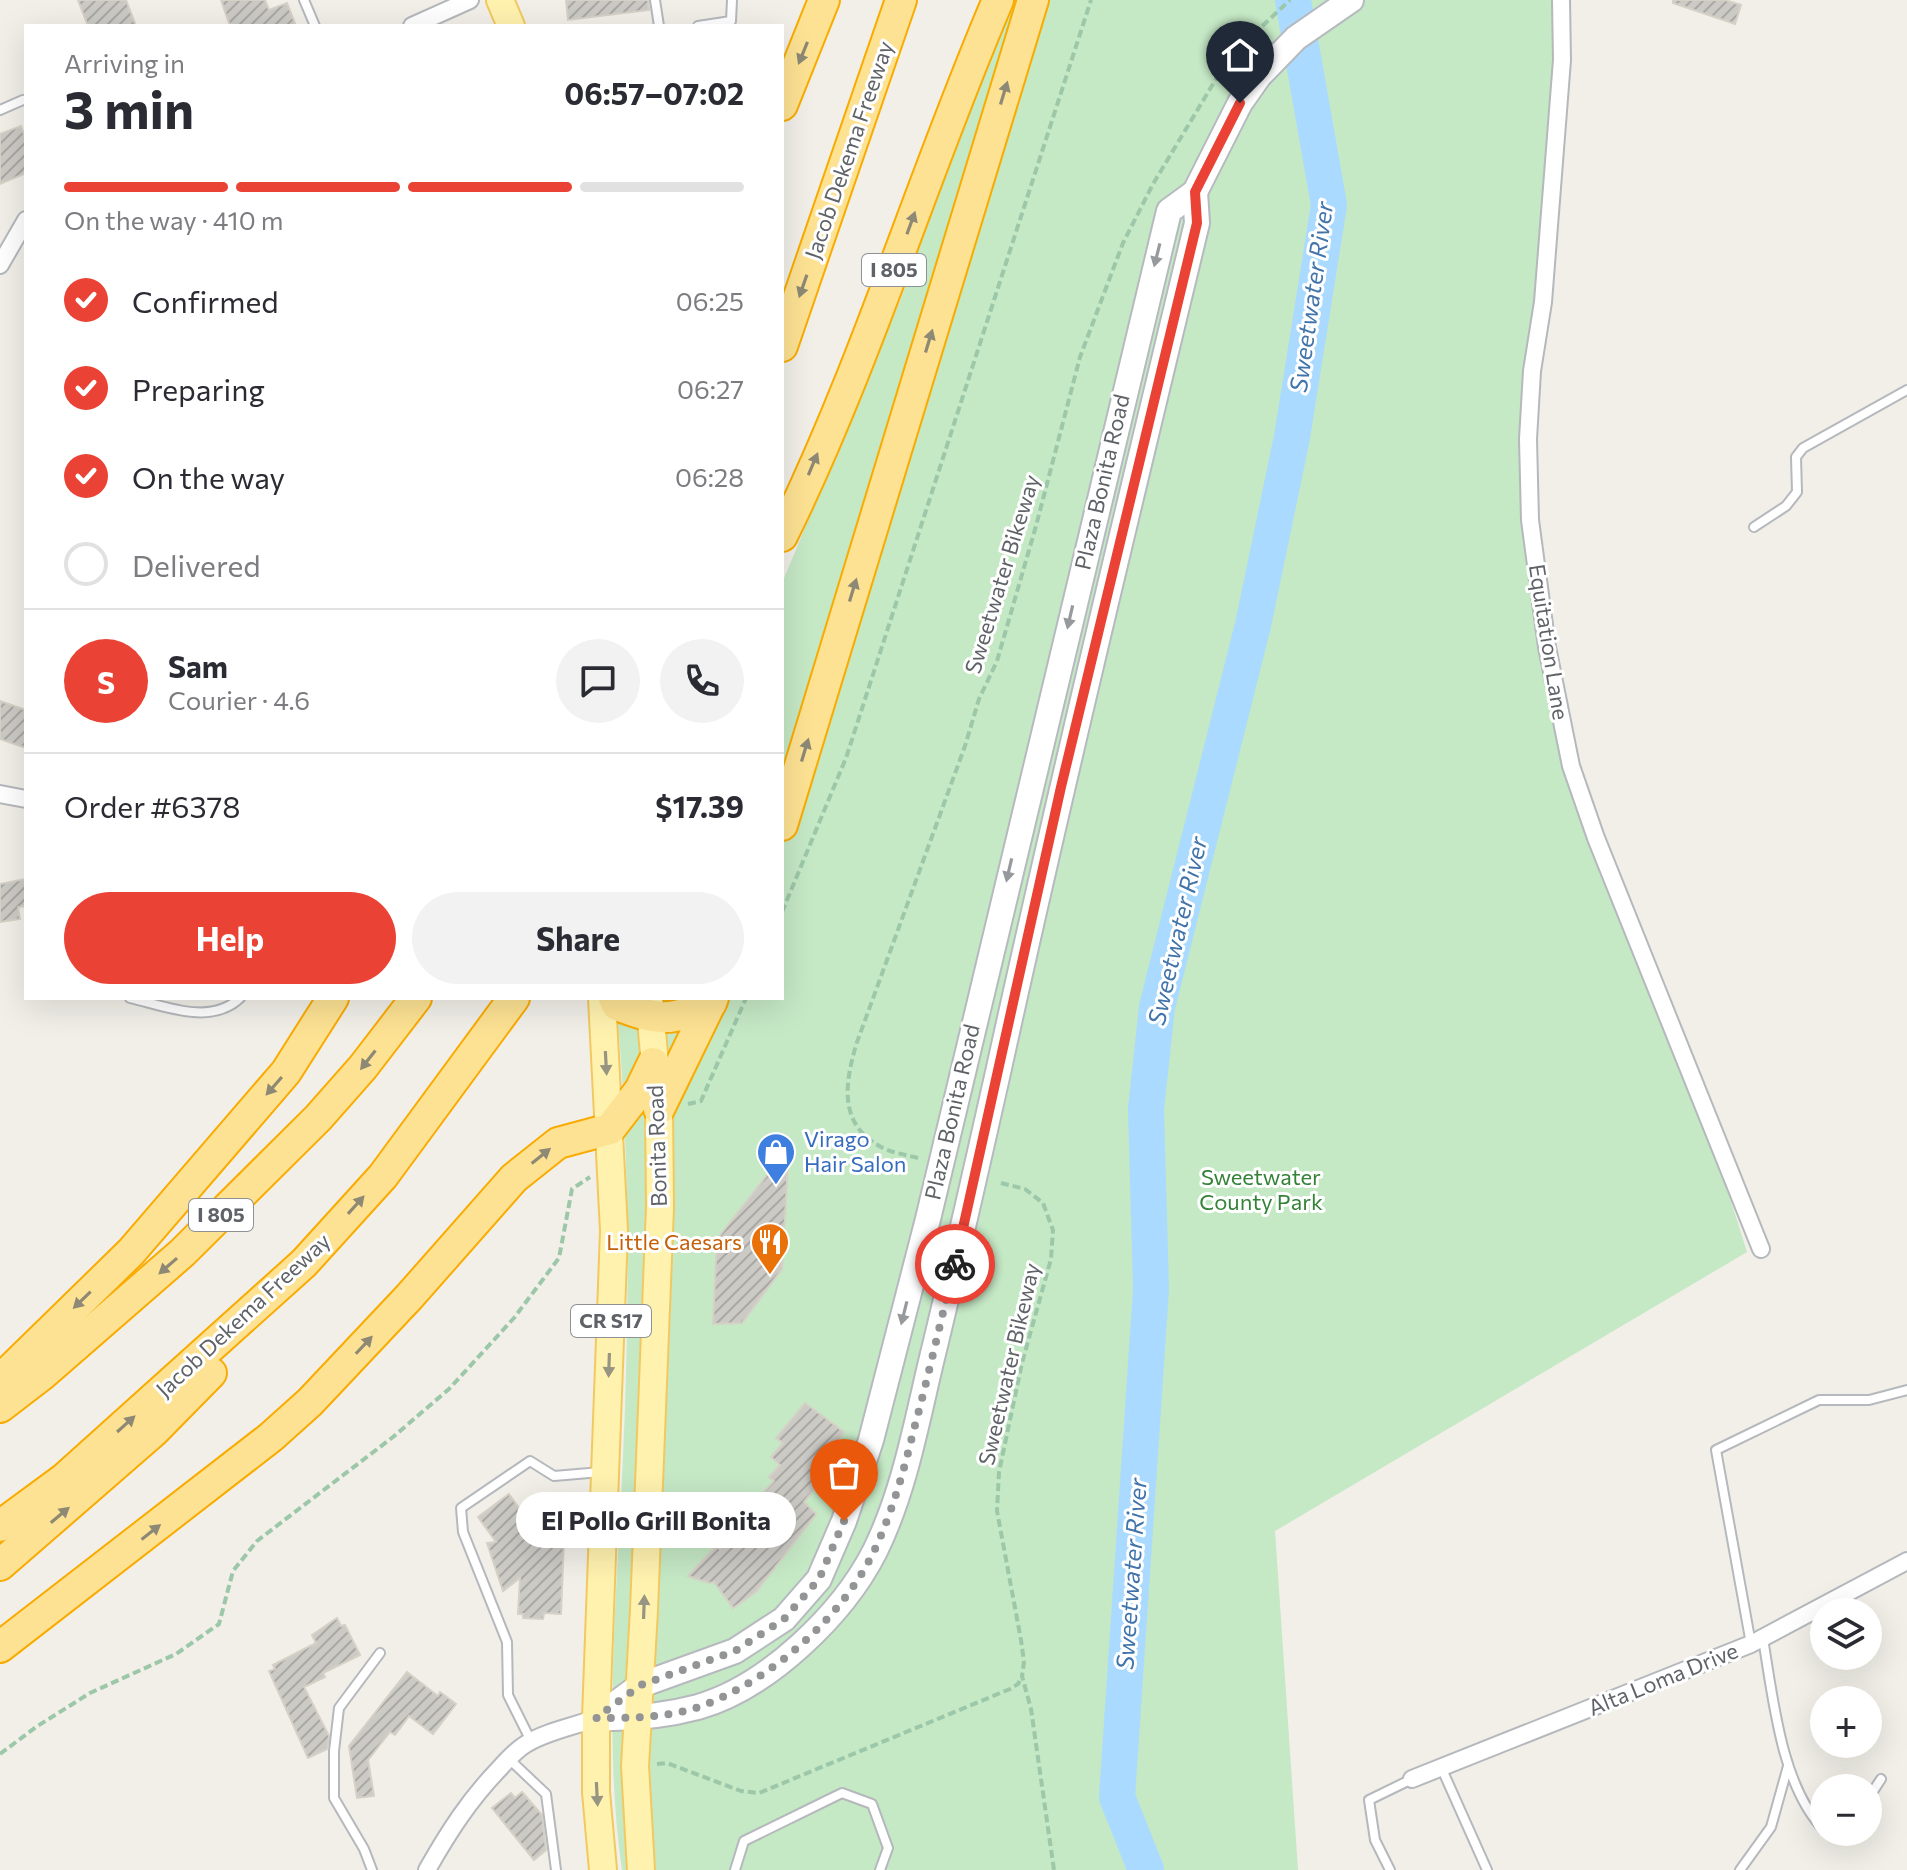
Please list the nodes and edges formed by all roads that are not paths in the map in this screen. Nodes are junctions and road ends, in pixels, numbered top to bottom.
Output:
1 (304, 0) edge
2 (470, 0) edge
3 (493, 0) edge
4 (500, 0) edge
5 (655, 0) edge
6 (732, 0) edge
7 (824, 0) edge
8 (901, 0) edge
9 (998, 0) edge
10 (1033, 0) edge
11 (1351, 0) edge
12 (1561, 0) edge
13 (314, 24) edge
14 (416, 24) edge
15 (490, 24) edge
16 (510, 24) edge
17 (659, 24) edge
18 (719, 24) edge
19 (23, 100) dead end
20 (784, 100) edge
21 (0, 110) edge
22 (1195, 192) junction
23 (24, 223) edge
24 (0, 265) edge
25 (784, 340) edge
26 (1907, 390) edge
27 (1754, 527) dead end
28 (784, 531) edge
29 (0, 794) edge
30 (24, 799) edge
31 (784, 818) edge
32 (139, 1000) edge
33 (238, 1000) edge
34 (332, 1000) edge
35 (414, 1000) edge
36 (513, 1000) edge
37 (602, 1000) edge
38 (615, 1000) edge
39 (712, 1000) edge
40 (650, 1008) edge
41 (653, 1063) junction
42 (659, 1109) junction
43 (610, 1129) junction
44 (1761, 1249) dead end
45 (304, 1263) junction
46 (0, 1380) edge
47 (1907, 1390) edge
48 (0, 1407) edge
49 (605, 1471) junction
50 (0, 1526) edge
51 (1907, 1561) edge
52 (0, 1565) edge
53 (1757, 1641) junction
54 (0, 1647) edge
55 (380, 1653) dead end
56 (641, 1685) junction
57 (596, 1718) junction
58 (638, 1719) junction
59 (531, 1741) junction
60 (509, 1758) junction
61 (1789, 1766) junction
62 (1441, 1767) junction
63 (1412, 1779) joint
64 (1810, 1811) edge
65 (372, 1870) edge
66 (427, 1870) edge
67 (556, 1870) edge
68 (603, 1870) edge
69 (641, 1870) edge
70 (735, 1870) edge
71 (880, 1870) edge
72 (1390, 1870) edge
73 (1487, 1870) edge
74 (1740, 1870) edge

1 - 13 lane
2 - 14 street
3 - 15 main road
4 - 16 main road
5 - 17 lane
6 - 18 lane
7 -> 20 highway
8 -> 25 highway, Jacob Dekema Freeway
28 -> 9 highway, I 805
31 -> 10 highway
11 - 22 main road, Plaza Bonita Road
12 - 44 street, Equitation Lane
19 - 21 lane
22 -> 56 main road, Plaza Bonita Road
22 - 58 main road, Plaza Bonita Road
23 - 24 street
26 - 27 lane
29 - 30 street
32 - 33 lane
34 -> 46 highway
35 -> 48 highway, I 805
45 -> 36 highway, Jacob Dekema Freeway
37 -> 43 main road, Bonita Road / CR S17
38 - 40 highway
39 - 40 highway
39 - 42 highway
40 - 41 main road, Bonita Road / CR S17
41 - 42 main road, Bonita Road / CR S17
41 - 43 highway
56 -> 42 main road, Bonita Road / CR S17
43 -> 49 main road, Bonita Road / CR S17
54 -> 43 highway
50 -> 45 highway, Jacob Dekema Freeway
52 -> 45 highway
47 - 53 lane
49 - 57 main road, Bonita Road / CR S17
49 - 59 lane
51 - 53 street, Alta Loma Drive
53 - 61 lane
53 - 62 street, Alta Loma Drive
55 - 65 lane
56 - 57 main road, Plaza Bonita Road
56 - 58 main road, Bonita Road / CR S17
57 - 58 main road, Plaza Bonita Road
57 - 59 street
57 -> 68 main road, Bonita Road / CR S17
58 - 69 main road, Bonita Road / CR S17
59 - 60 street
60 - 66 street
60 - 67 lane
61 - 64 lane
61 - 74 lane
62 - 63 street, Alta Loma Drive
62 - 73 lane
63 - 72 lane
70 - 71 lane

